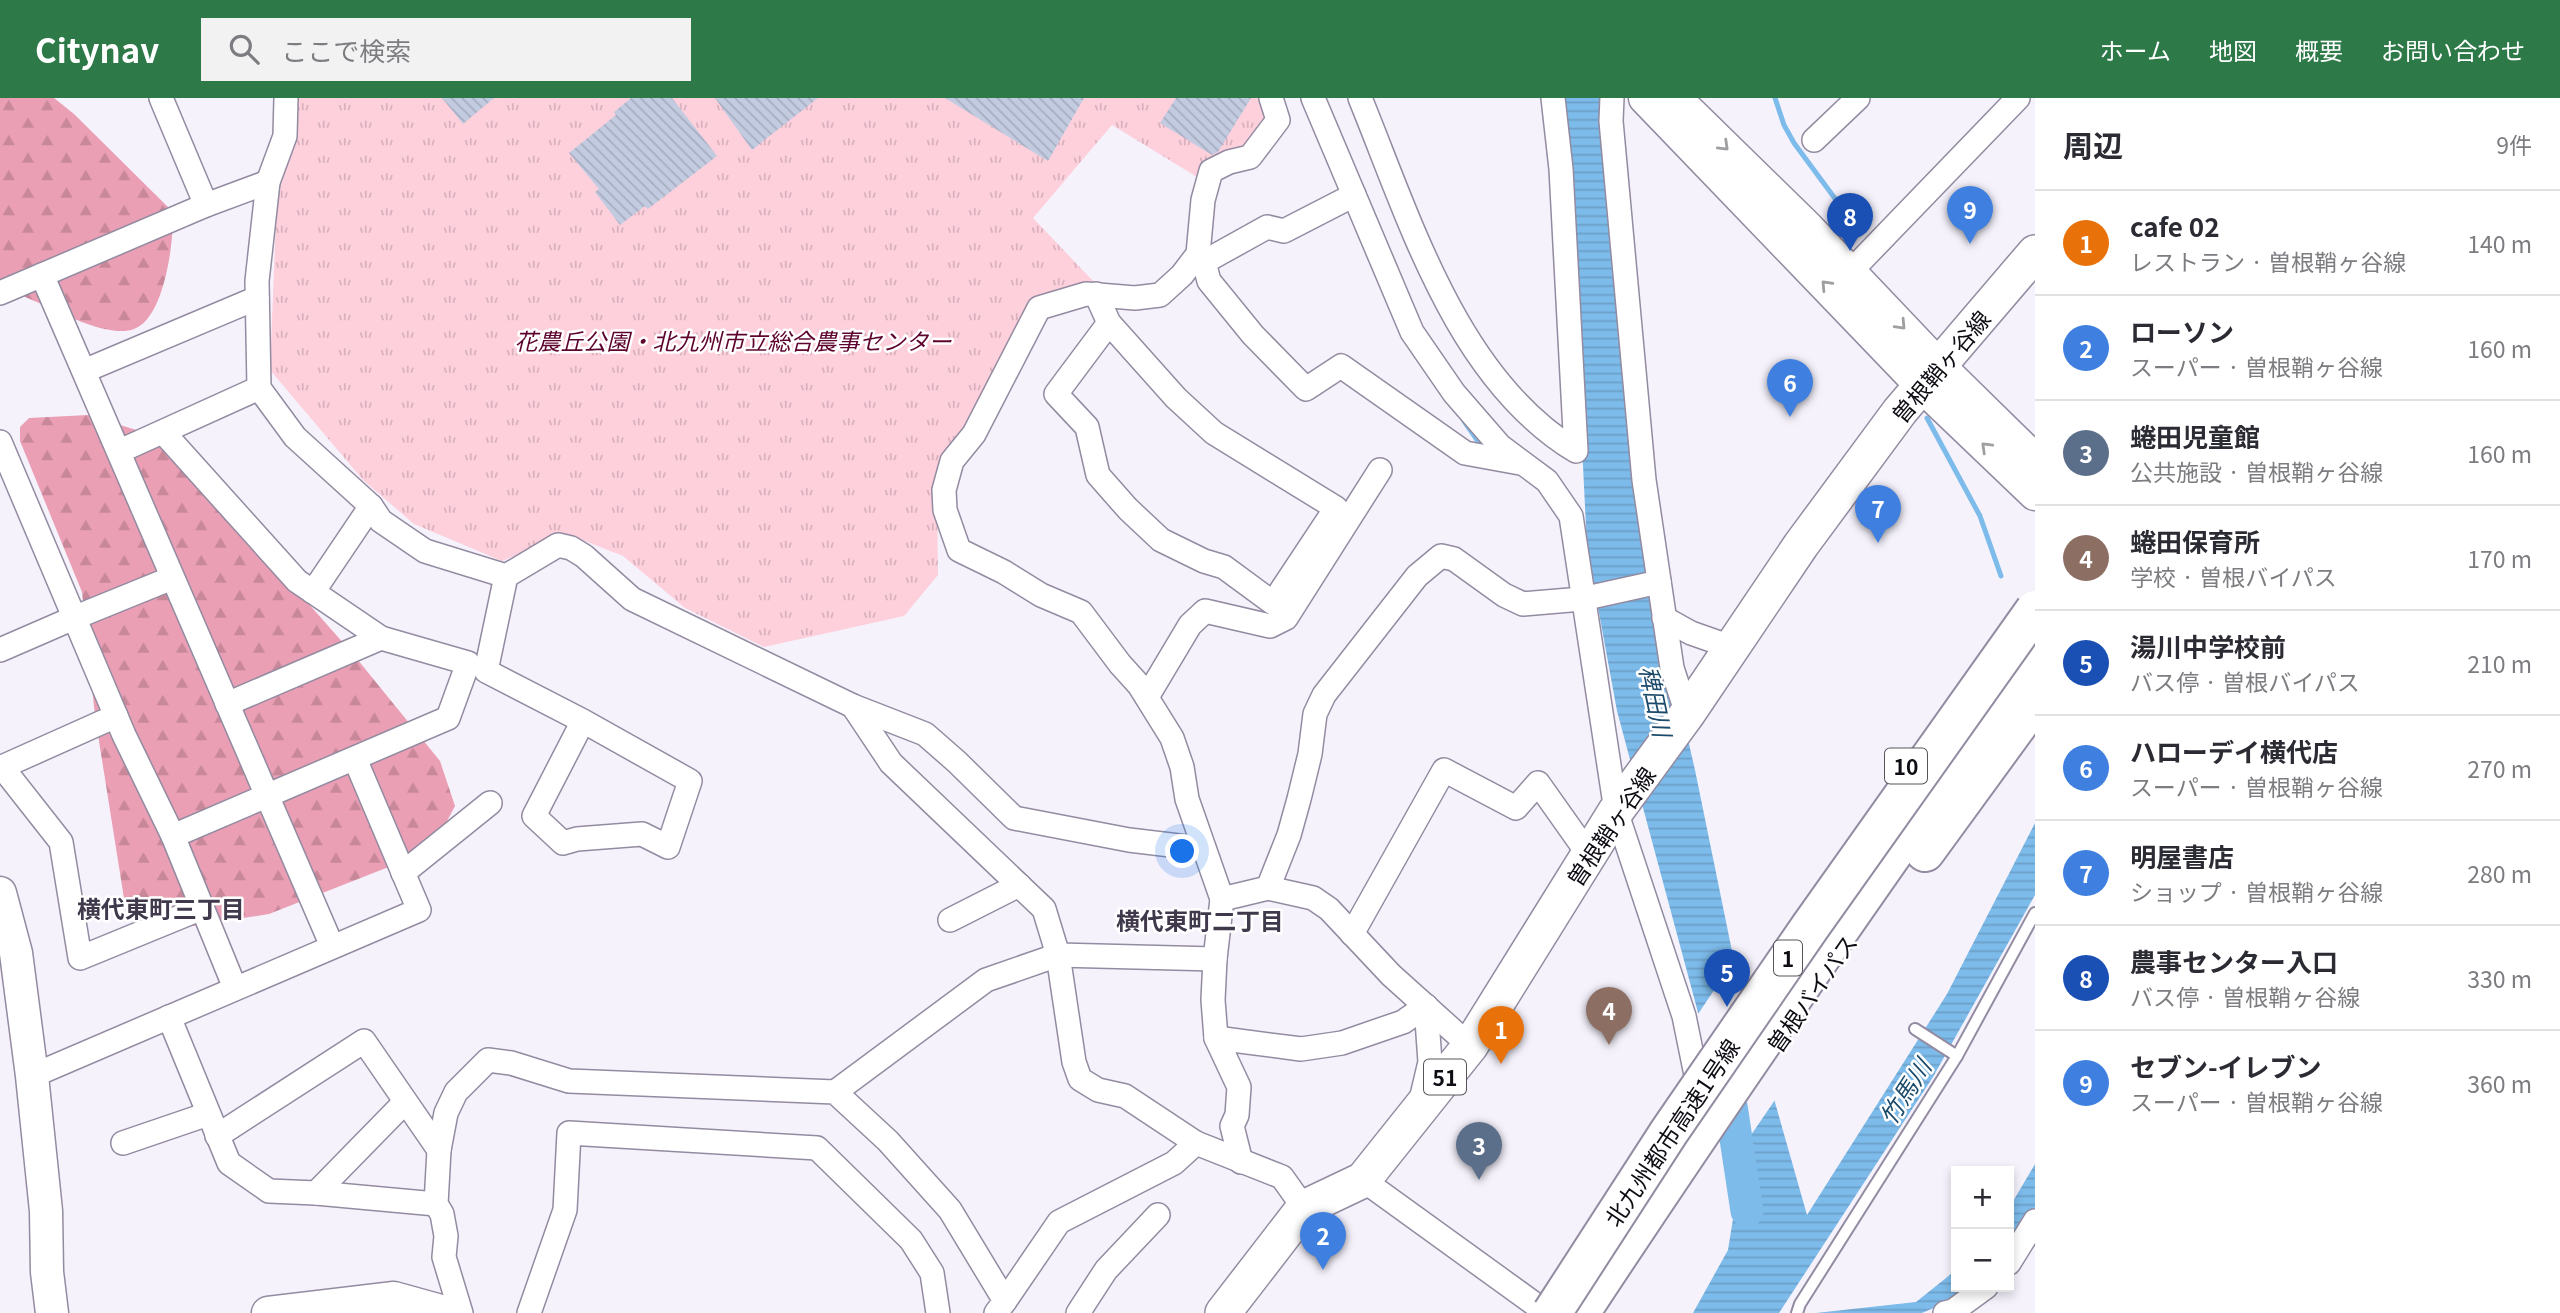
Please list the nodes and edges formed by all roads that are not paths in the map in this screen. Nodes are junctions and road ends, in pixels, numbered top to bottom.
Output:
1 (161, 98) edge
2 (286, 98) edge
3 (1271, 98) edge
4 (1313, 98) edge
5 (1360, 98) edge
6 (1553, 98) edge
7 (1612, 98) edge
8 (1858, 98) edge
9 (2018, 98) edge
10 (1660, 103) edge
11 (1814, 140) dead end
12 (268, 182) junction
13 (1354, 195) junction
14 (206, 205) junction
15 (2035, 253) edge
16 (1201, 258) junction
17 (1851, 271) junction
18 (42, 275) junction
19 (0, 293) edge
20 (1096, 294) junction
21 (257, 298) junction
22 (1109, 323) junction
23 (85, 371) junction
24 (1931, 376) junction
25 (260, 388) junction
26 (163, 432) junction
27 (0, 442) edge
28 (120, 451) junction
29 (2035, 460) edge
30 (1523, 463) junction
31 (1380, 470) dead end
32 (2035, 494) edge
33 (371, 506) junction
34 (506, 576) junction
35 (172, 578) junction
36 (1659, 582) junction
37 (2035, 586) edge
38 (313, 592) junction
39 (1586, 598) junction
40 (2035, 610) edge
41 (76, 617) junction
42 (1664, 618) junction
43 (2035, 633) edge
44 (381, 638) junction
45 (1731, 647) junction
46 (0, 650) edge
47 (2035, 652) edge
48 (2035, 677) edge
49 (1147, 697) junction
50 (2035, 701) edge
51 (227, 704) junction
52 (853, 706) junction
53 (1687, 714) junction
54 (116, 716) junction
55 (583, 721) junction
56 (355, 759) junction
57 (267, 798) junction
58 (490, 803) dead end
59 (1620, 806) junction
60 (173, 836) junction
61 (1204, 849) junction
62 (1589, 855) junction
63 (403, 873) junction
64 (1018, 885) junction
65 (1268, 888) junction
66 (0, 893) edge
67 (1222, 899) junction
68 (202, 908) junction
69 (2035, 913) edge
70 (950, 920) dead end
71 (1352, 934) junction
72 (332, 947) junction
73 (1780, 948) junction
74 (1840, 951) junction
75 (1058, 955) junction
76 (1215, 959) junction
77 (235, 988) junction
78 (1426, 1006) junction
79 (169, 1017) junction
80 (1915, 1029) dead end
81 (1216, 1038) junction
82 (1470, 1046) junction
83 (1958, 1056) junction
84 (1698, 1071) junction
85 (32, 1076) junction
86 (835, 1092) junction
87 (405, 1102) junction
88 (1419, 1110) junction
89 (208, 1114) junction
90 (217, 1136) junction
91 (124, 1143) dead end
92 (1196, 1143) junction
93 (439, 1150) junction
94 (1241, 1162) junction
95 (1363, 1180) junction
96 (316, 1193) junction
97 (436, 1204) junction
98 (1304, 1208) junction
99 (1158, 1215) dead end
100 (2035, 1222) edge
101 (2014, 1255) edge
102 (1979, 1292) edge
103 (1001, 1307) edge
104 (52, 1313) edge
105 (268, 1313) edge
106 (448, 1313) edge
107 (461, 1313) edge
108 (529, 1313) edge
109 (938, 1313) edge
110 (1078, 1313) edge
111 (1223, 1313) edge
112 (1553, 1313) edge
113 (1593, 1313) edge
114 (1797, 1313) edge
115 (1945, 1313) edge

1 - 14 street
2 - 12 street
3 - 16 street
4 - 13 street
5 - 6 street
7 - 36 street
8 - 11 street
9 - 17 street
10 -> 17 street
24 -> 10 street
12 - 14 street
12 - 21 street
13 - 16 street
13 - 30 street
14 - 18 street
15 - 24 main road, 曽根鞘ヶ谷線 / 51
16 - 20 street
16 - 30 street
17 -> 24 street
18 - 19 street
18 - 23 street
20 - 22 street
20 - 49 street
21 - 23 street
21 - 25 street
22 - 22 street
23 - 28 street
24 - 29 street
32 -> 24 street
24 - 45 main road, 曽根鞘ヶ谷線 / 51
25 - 26 street
25 - 33 street
26 - 28 street
26 - 38 street
27 - 41 street
28 - 35 street
30 - 39 street
31 - 49 street
33 - 34 street
33 - 38 street
34 - 52 street
34 - 55 street
35 - 41 street
35 - 51 street
36 - 39 street
36 - 42 street
37 - 73 highway, 曽根バイパス / 10
38 - 44 street
39 - 59 street
39 - 65 street
40 - 112 highway, 北九州都市高速1号線 / 1, bridge
41 - 46 street
41 - 54 street
42 - 45 street
42 - 53 street
43 - 73 highway, 曽根バイパス / 10
44 - 51 street
44 - 56 street
45 - 53 main road, 曽根鞘ヶ谷線 / 51
47 - 112 highway, 北九州都市高速1号線 / 1
48 - 74 highway, 曽根バイパス / 10
49 - 61 street
50 - 74 highway
51 - 57 street
52 - 61 street
52 - 64 street
53 - 59 main road, 曽根鞘ヶ谷線 / 51
54 - 60 street
54 - 68 street
55 - 55 street
56 - 57 street
56 - 63 street
57 - 60 street
57 - 72 street
58 - 63 street
59 - 62 main road, 曽根鞘ヶ谷線 / 51
59 - 84 street
60 - 68 street
61 - 67 street
62 - 71 street
62 - 82 main road, 曽根鞘ヶ谷線 / 51
63 - 72 street
64 - 70 street
64 - 75 street
65 - 67 street
65 - 71 street
66 - 85 street
67 - 76 street
68 - 77 street
69 - 83 lane
71 - 78 street
72 - 77 street
73 - 84 highway, 曽根バイパス / 10
74 - 113 highway, 曽根バイパス / 10
75 - 76 street
75 - 86 street
75 - 92 street
76 - 81 street
77 - 79 street
78 - 81 street
78 - 82 street
78 - 88 street
79 - 85 street
79 - 89 street
80 - 83 lane
81 - 94 street
82 - 88 main road, 曽根鞘ヶ谷線 / 51
83 - 114 lane
84 - 112 highway, 曽根バイパス / 10
85 - 104 street
86 - 93 street
86 - 103 street
87 - 90 street
87 - 93 street
87 - 96 street
88 - 95 main road, 曽根鞘ヶ谷線 / 51
89 - 90 street
89 - 91 street
90 - 96 street
92 - 94 street
92 - 103 street
93 - 97 street
94 - 98 street
95 - 98 main road, 曽根鞘ヶ谷線 / 51
95 - 112 street
96 - 97 street
97 - 107 street
98 - 111 main road, 曽根鞘ヶ谷線 / 51
99 - 110 street
100 - 101 street
102 - 115 street
105 - 106 street
108 - 109 street

